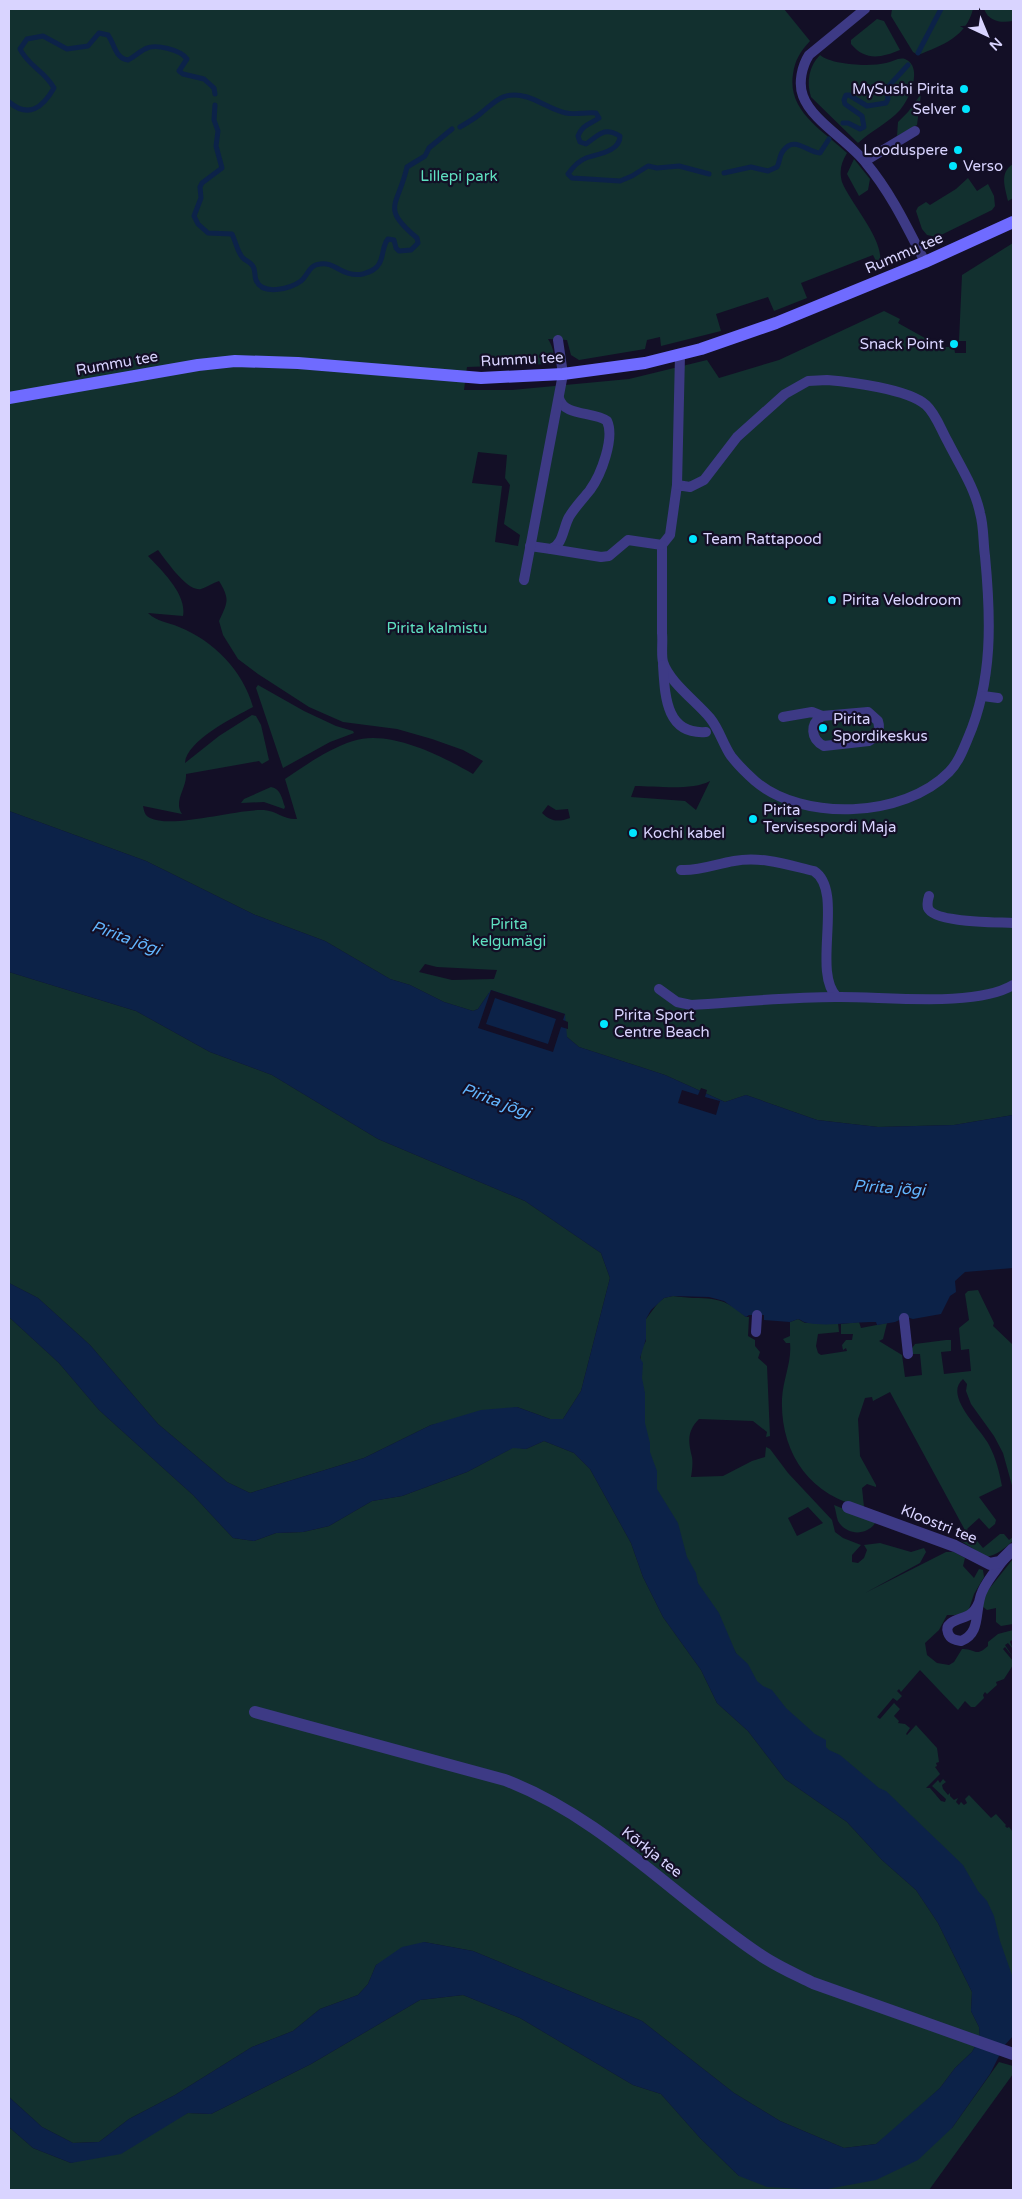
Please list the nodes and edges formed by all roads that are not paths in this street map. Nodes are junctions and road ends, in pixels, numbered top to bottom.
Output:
1 (865, 9) edge
2 (915, 130) dead end
3 (865, 161) junction
4 (1013, 222) edge
5 (925, 262) junction
6 (558, 340) dead end
7 (680, 355) junction
8 (563, 374) junction
9 (9, 398) edge
10 (560, 398) junction
11 (678, 484) junction
12 (662, 545) junction
13 (530, 546) junction
14 (551, 549) junction
15 (524, 580) dead end
16 (663, 662) junction
17 (983, 696) junction
18 (998, 698) dead end
19 (822, 716) junction
20 (783, 717) dead end
21 (706, 732) dead end
22 (682, 870) dead end
23 (929, 896) dead end
24 (1013, 923) edge
25 (1013, 985) edge
26 (659, 989) dead end
27 (837, 997) junction
28 (757, 1315) dead end
29 (904, 1318) dead end
30 (756, 1332) dead end
31 (908, 1354) dead end
32 (848, 1507) dead end
33 (1009, 1554) edge
34 (979, 1602) dead end
35 (255, 1712) dead end
36 (1013, 2054) edge

1 - 3 lane
2 - 3 lane
3 - 5 lane
4 - 5 main road, Rummu tee
5 - 7 main road, Rummu tee
6 - 8 lane
7 - 8 main road, Rummu tee
7 - 11 lane
8 - 9 main road, Rummu tee
8 - 10 lane
10 - 13 lane
10 - 14 lane
11 - 12 lane
11 - 17 lane
12 - 14 lane
12 - 16 lane
13 - 14 lane
13 - 15 lane
16 - 17 lane
16 - 21 lane
17 - 18 lane
19 - 19 lane
19 - 20 lane
22 - 27 lane
23 - 24 lane
25 - 27 lane
26 - 27 lane
28 - 30 lane
29 - 31 lane
32 - 33 street, Kloostri tee
33 - 34 lane
35 - 36 street, Kõrkja tee

